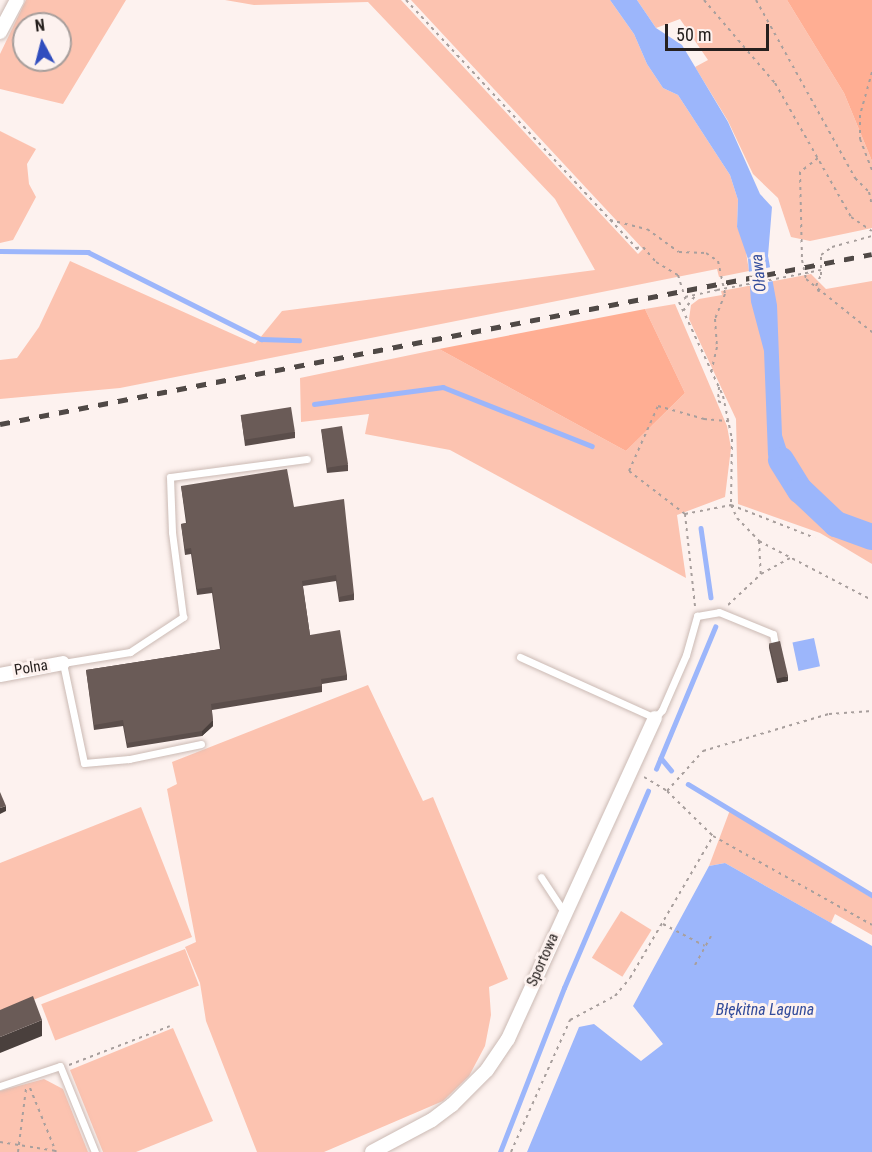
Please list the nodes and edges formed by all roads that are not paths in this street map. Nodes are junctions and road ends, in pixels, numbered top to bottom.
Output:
1 (17, 0) edge
2 (0, 32) edge
3 (307, 459) dead end
4 (776, 644) edge
5 (520, 657) dead end
6 (63, 663) junction
7 (0, 675) edge
8 (655, 718) junction
9 (201, 744) dead end
10 (541, 877) dead end
11 (564, 912) junction
12 (0, 1086) edge
13 (94, 1152) edge
14 (372, 1152) edge

1 - 2 street
3 - 6 lane
4 - 8 lane
5 - 8 lane
6 - 7 street, Polna
6 - 9 lane
8 - 11 street, Sportowa
10 - 11 lane
11 - 14 street, Sportowa
12 - 13 lane

